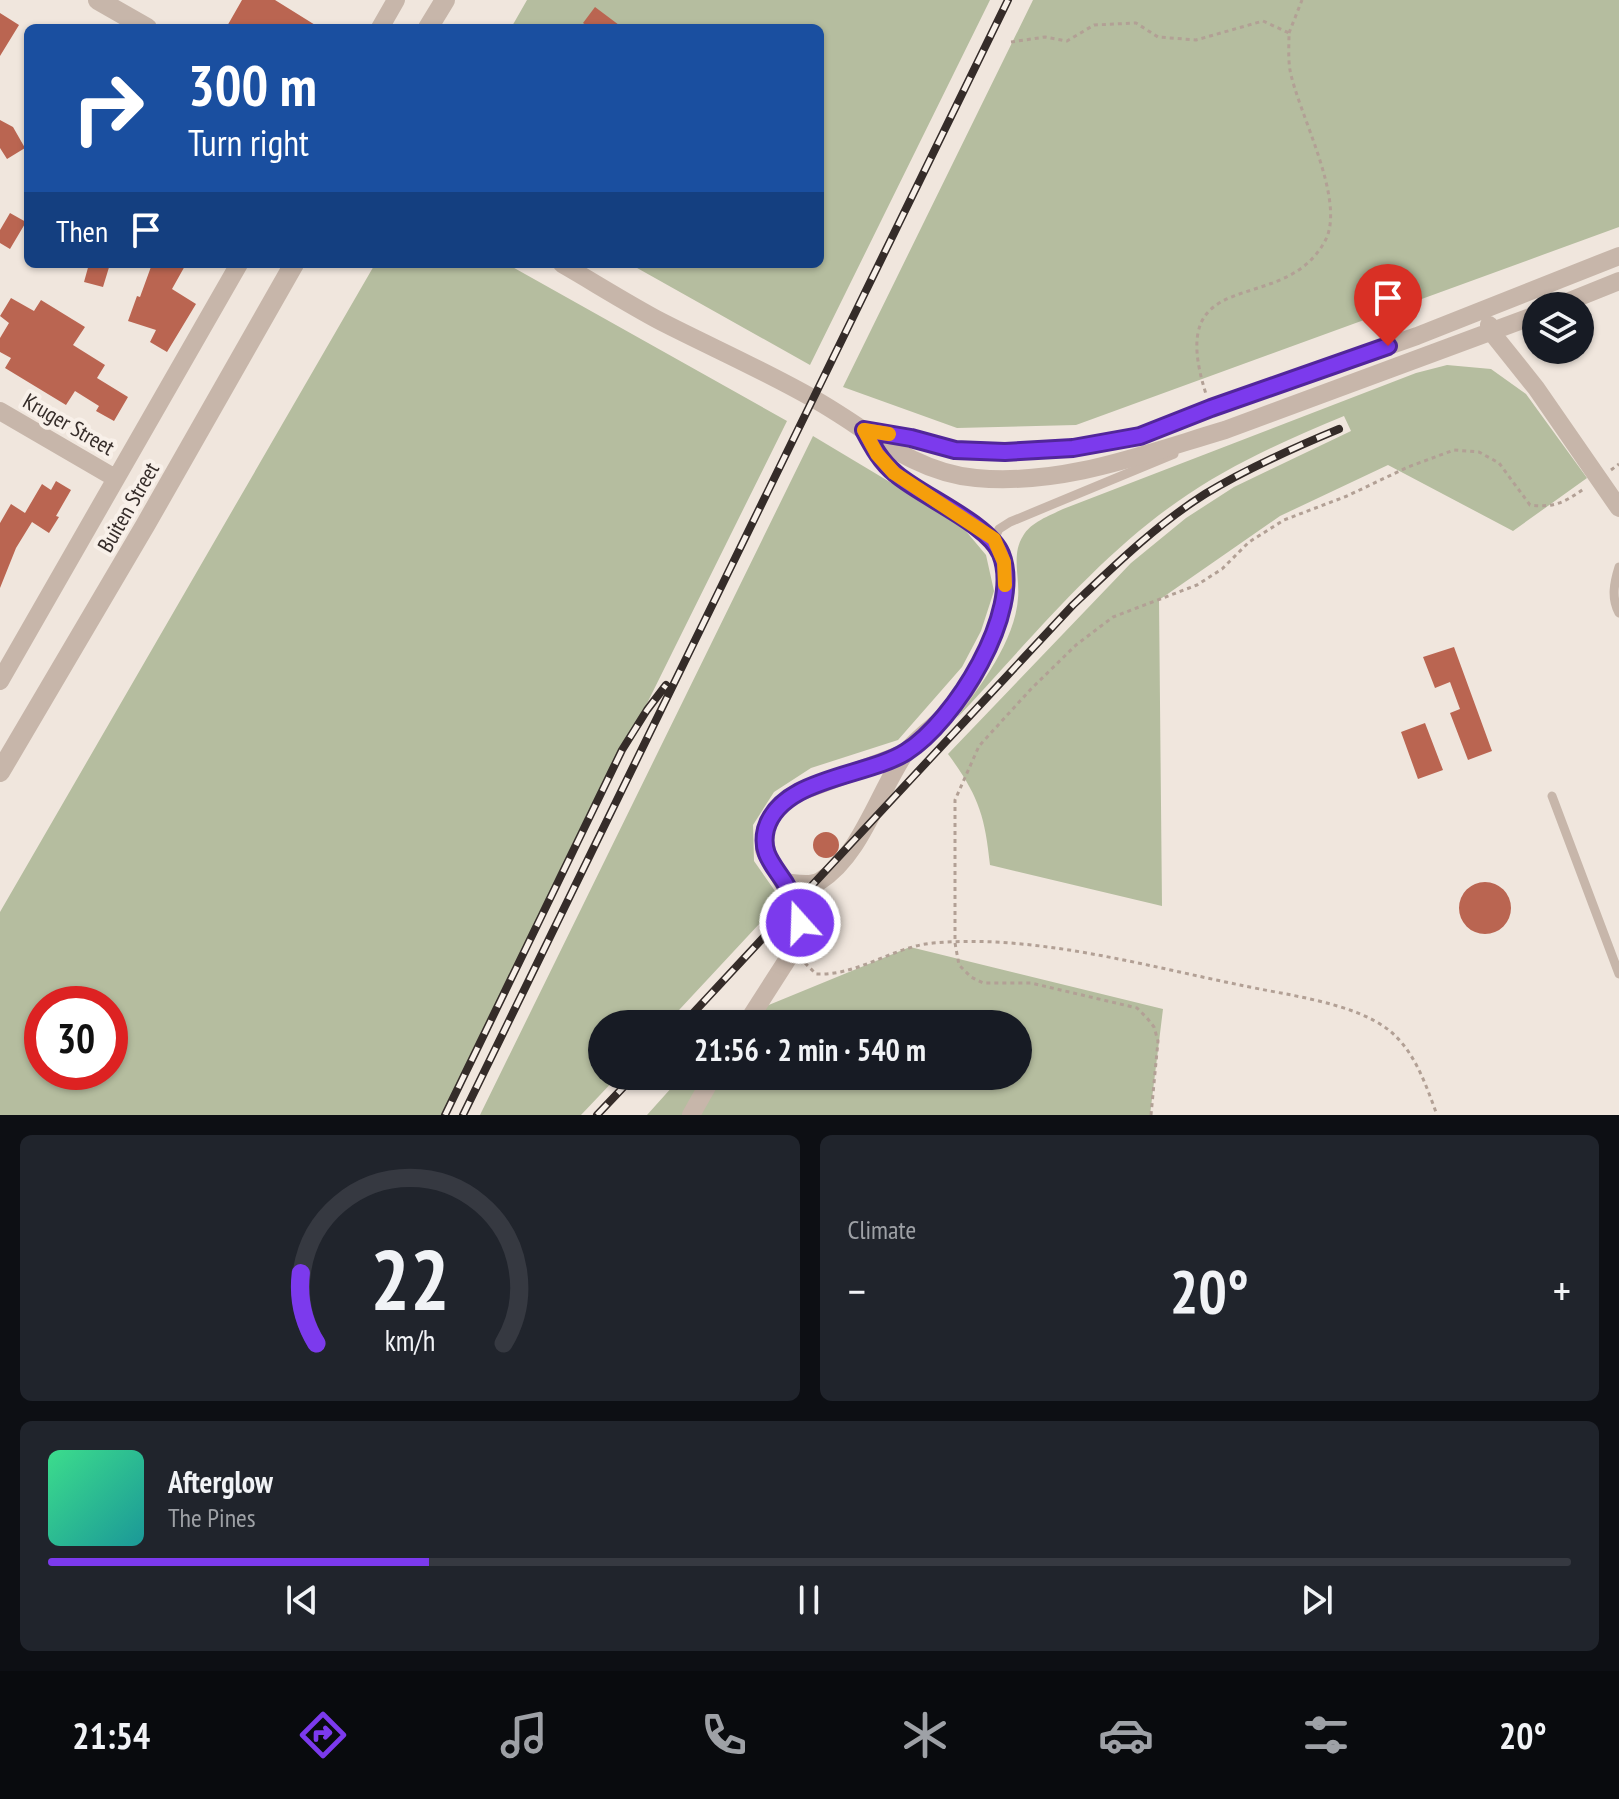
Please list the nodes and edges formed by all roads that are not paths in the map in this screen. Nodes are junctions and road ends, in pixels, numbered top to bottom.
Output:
1 (98, 0) edge
2 (396, 0) edge
3 (445, 0) edge
4 (140, 24) edge
5 (382, 24) edge
6 (430, 24) edge
7 (1619, 256) edge
8 (237, 268) edge
9 (292, 268) edge
10 (569, 268) edge
11 (1619, 281) edge
12 (1592, 292) edge
13 (1483, 309) junction
14 (1522, 321) edge
15 (1492, 333) junction
16 (1318, 395) junction
17 (0, 411) edge
18 (864, 430) junction
19 (115, 478) junction
20 (1619, 508) edge
21 (994, 539) junction
22 (1619, 567) edge
23 (1619, 613) edge
24 (0, 681) edge
25 (905, 753) junction
26 (0, 772) edge
27 (1552, 796) dead end
28 (784, 882) junction
29 (1619, 974) edge
30 (755, 1010) edge
31 (705, 1090) edge
32 (691, 1115) edge

1 - 4 street
2 - 5 street
3 - 6 street
7 - 13 street
8 - 19 street, Buiten Street
9 - 26 street, Buiten Street
10 - 18 street
11 - 12 street
13 - 15 street
13 - 18 street
14 - 15 street
15 - 16 street
15 - 20 street
16 - 18 street
16 - 21 lane
17 - 19 street, Kruger Street
18 - 21 street
19 - 24 street, Buiten Street
21 - 25 street
22 - 23 lane
25 - 28 street
25 - 28 street
27 - 29 lane
28 - 30 street
31 - 32 street

